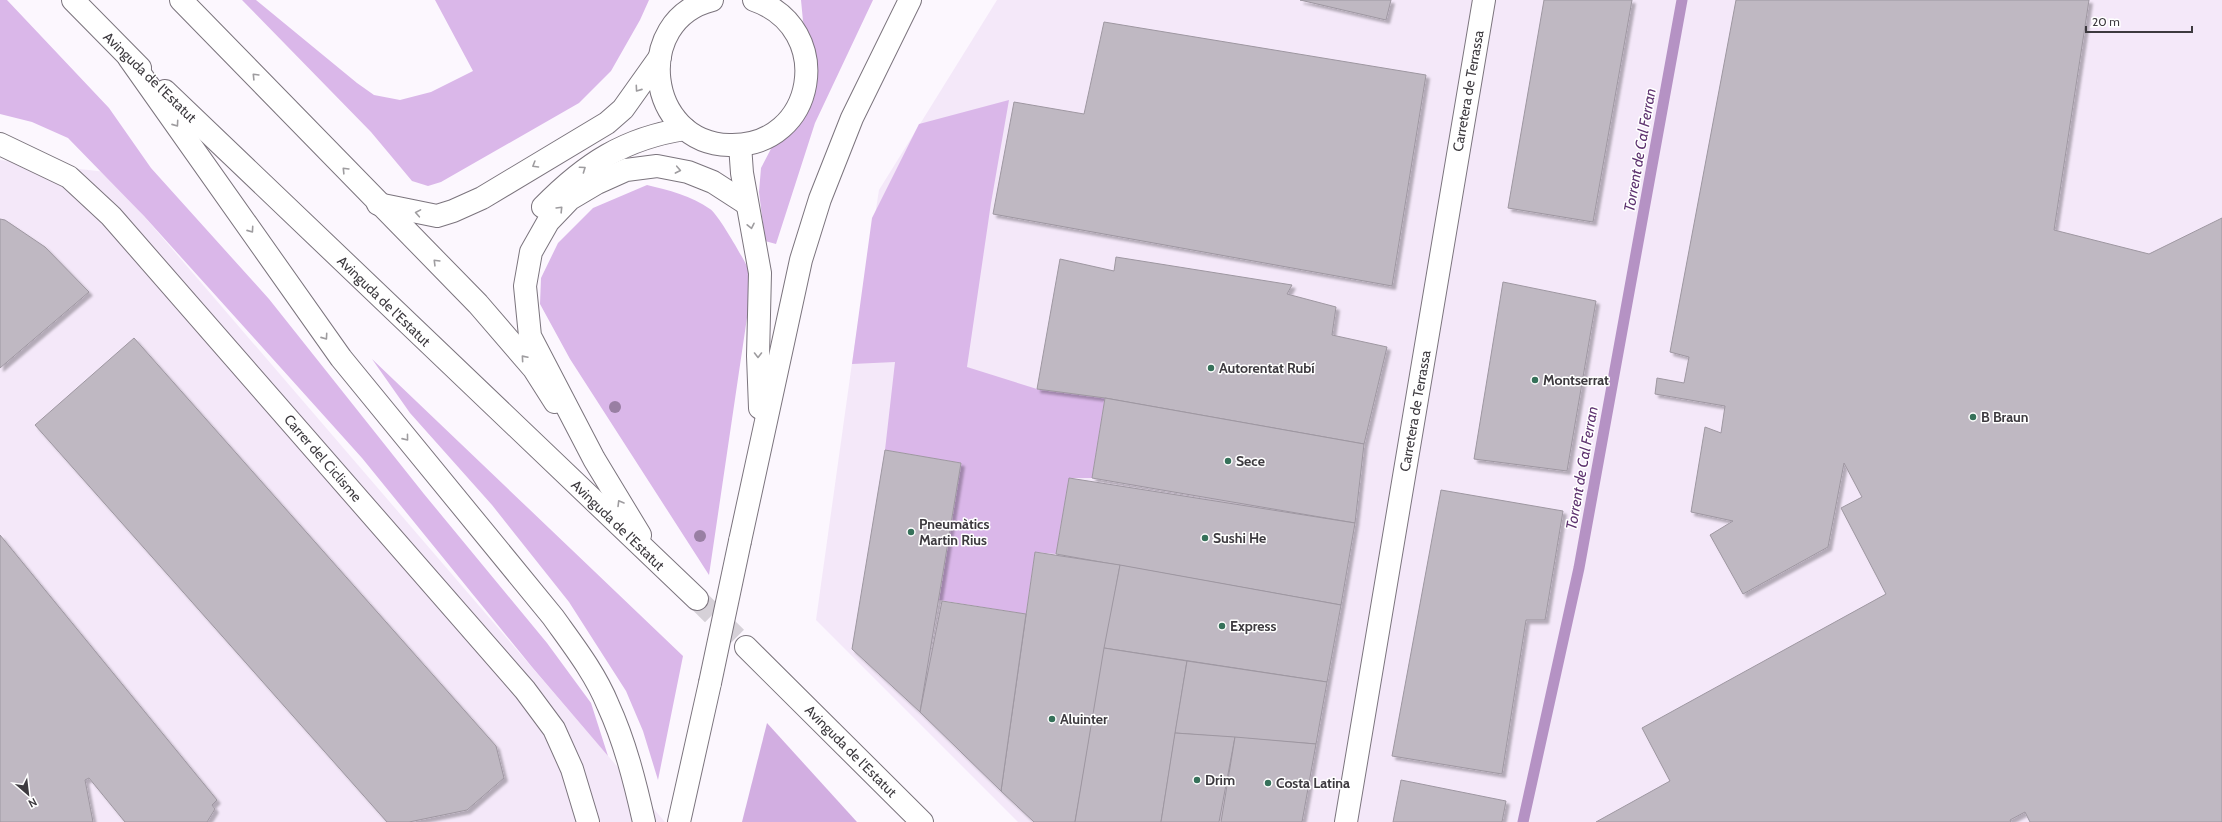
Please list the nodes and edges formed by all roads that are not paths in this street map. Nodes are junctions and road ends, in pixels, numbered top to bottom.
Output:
1 (73, 0) edge
2 (181, 0) edge
3 (712, 0) edge
4 (910, 0) edge
5 (1484, 0) edge
6 (762, 2) edge
7 (682, 9) edge
8 (660, 57) junction
9 (129, 58) junction
10 (685, 129) junction
11 (0, 144) edge
12 (740, 146) junction
13 (378, 204) junction
14 (747, 204) junction
15 (530, 336) junction
16 (761, 439) junction
17 (594, 459) junction
18 (655, 560) junction
19 (697, 599) tunnel mouth
20 (746, 648) tunnel mouth
21 (588, 822) edge
22 (644, 822) edge
23 (679, 822) edge
24 (922, 822) edge
25 (1346, 822) edge

1 - 9 main road, Avinguda de l'Estatut
13 -> 2 main road
3 - 7 main road
4 - 16 main road
5 - 25 main road, Carretera de Terrassa
6 - 12 main road
7 - 8 main road
8 - 10 main road
8 -> 13 main road
9 - 18 main road, Avinguda de l'Estatut
9 -> 22 main road
10 - 12 main road
15 -> 10 main road
11 - 21 main road, Carrer del Ciclisme
12 - 14 main road
17 -> 13 main road
15 -> 14 main road
14 -> 16 main road
15 - 17 main road
16 - 23 main road, bridge
18 -> 17 main road
18 - 19 main road, Avinguda de l'Estatut
20 - 24 main road, Avinguda de l'Estatut

